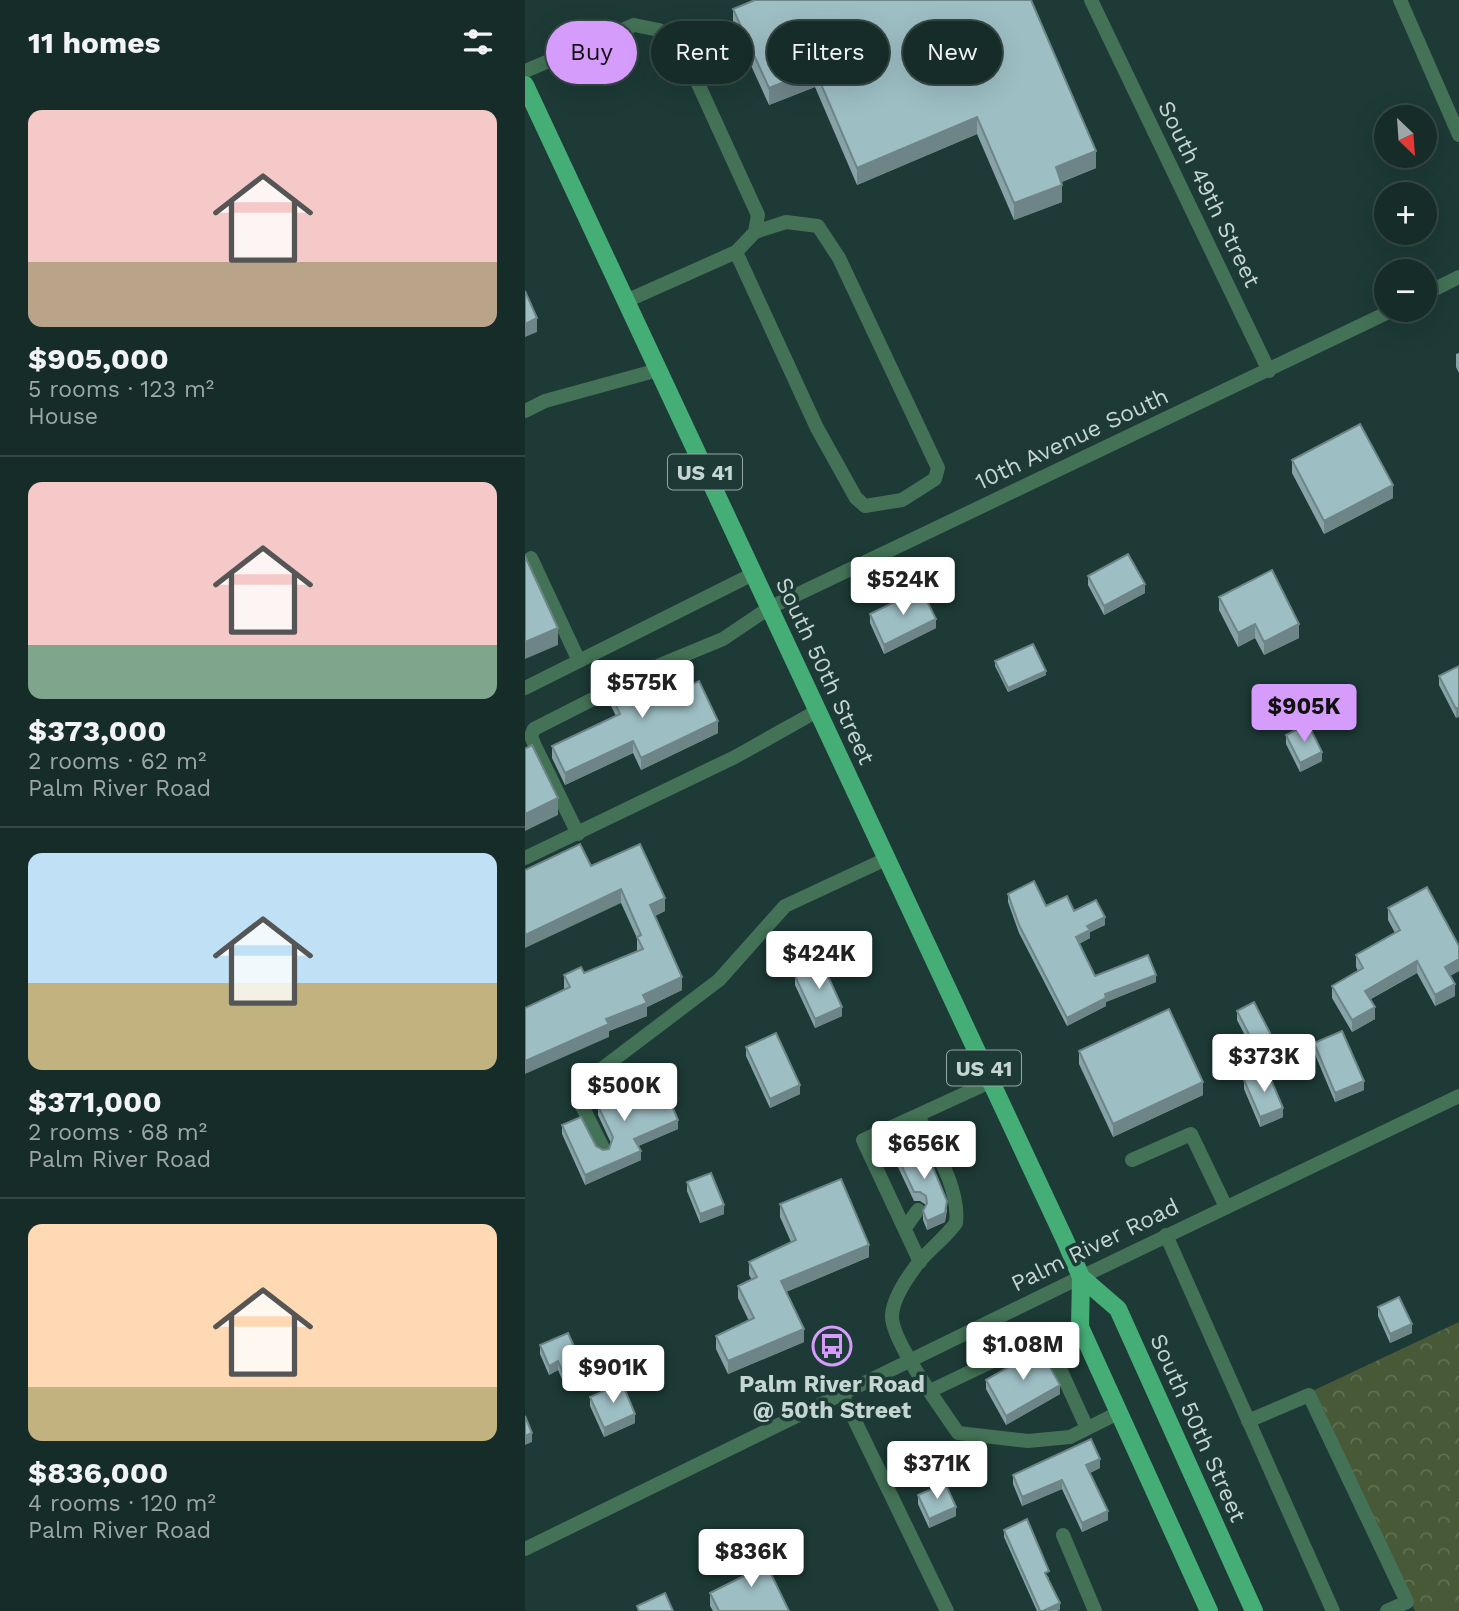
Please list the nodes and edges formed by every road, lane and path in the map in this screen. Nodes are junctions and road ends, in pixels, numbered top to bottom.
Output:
1 (1090, 0) edge
2 (1400, 0) edge
3 (525, 71) edge
4 (525, 85) edge
5 (1459, 135) edge
6 (755, 232) junction
7 (736, 252) junction
8 (1459, 277) edge
9 (1437, 288) edge
10 (626, 301) junction
11 (1374, 319) edge
12 (658, 370) junction
13 (1269, 371) junction
14 (525, 411) edge
15 (531, 558) dead end
16 (753, 574) junction
17 (769, 608) junction
18 (579, 661) junction
19 (525, 688) edge
20 (817, 711) junction
21 (578, 834) junction
22 (525, 858) edge
23 (886, 859) junction
24 (990, 1082) junction
25 (1459, 1096) edge
26 (918, 1115) junction
27 (604, 1150) edge
28 (1132, 1160) dead end
29 (1226, 1207) junction
30 (918, 1210) dead end
31 (905, 1228) junction
32 (1166, 1235) junction
33 (920, 1262) junction
34 (1081, 1277) junction
35 (910, 1360) junction
36 (930, 1391) junction
37 (842, 1394) junction
38 (1118, 1413) junction
39 (1248, 1421) junction
40 (1087, 1428) junction
41 (1063, 1535) dead end
42 (525, 1549) edge
43 (947, 1611) edge
44 (1095, 1611) edge
45 (1209, 1611) edge
46 (1254, 1611) edge
47 (1333, 1611) edge
48 (1387, 1611) edge

1 - 13 street, South 49th Street
2 - 5 street
3 - 6 street
4 - 10 main road, South 50th Street / US 41
6 - 7 street
6 - 7 street
7 - 10 street
8 - 9 street
10 - 12 main road, South 50th Street / US 41
11 - 13 street, 10th Avenue South
12 - 14 street
12 - 16 main road, South 50th Street / US 41
13 - 17 street, 10th Avenue South
15 - 18 street
16 - 17 main road, South 50th Street / US 41
16 - 18 street
17 - 20 main road, South 50th Street / US 41
17 - 21 street, 10th Avenue South
18 - 19 street
20 - 21 street
20 - 23 main road, South 50th Street / US 41
21 - 22 street
23 - 24 main road, South 50th Street / US 41
23 - 27 street
24 - 26 street
24 - 34 main road, South 50th Street / US 41
25 - 29 street, Palm River Road
26 - 31 street
26 - 33 street
28 - 29 street
29 - 32 street, Palm River Road
30 - 31 street
31 - 33 street
32 - 34 street, Palm River Road
32 - 39 street
33 - 35 street
34 - 35 street, Palm River Road
34 - 38 main road, South 50th Street / US 41
34 - 46 main road, South 50th Street / US 41
35 - 36 street
35 - 37 street, Palm River Road
36 - 40 street
36 - 40 street
37 - 42 street, Palm River Road
37 - 43 street
38 - 40 street
38 - 45 main road, South 50th Street / US 41
39 - 47 street
39 - 48 street
41 - 44 street

